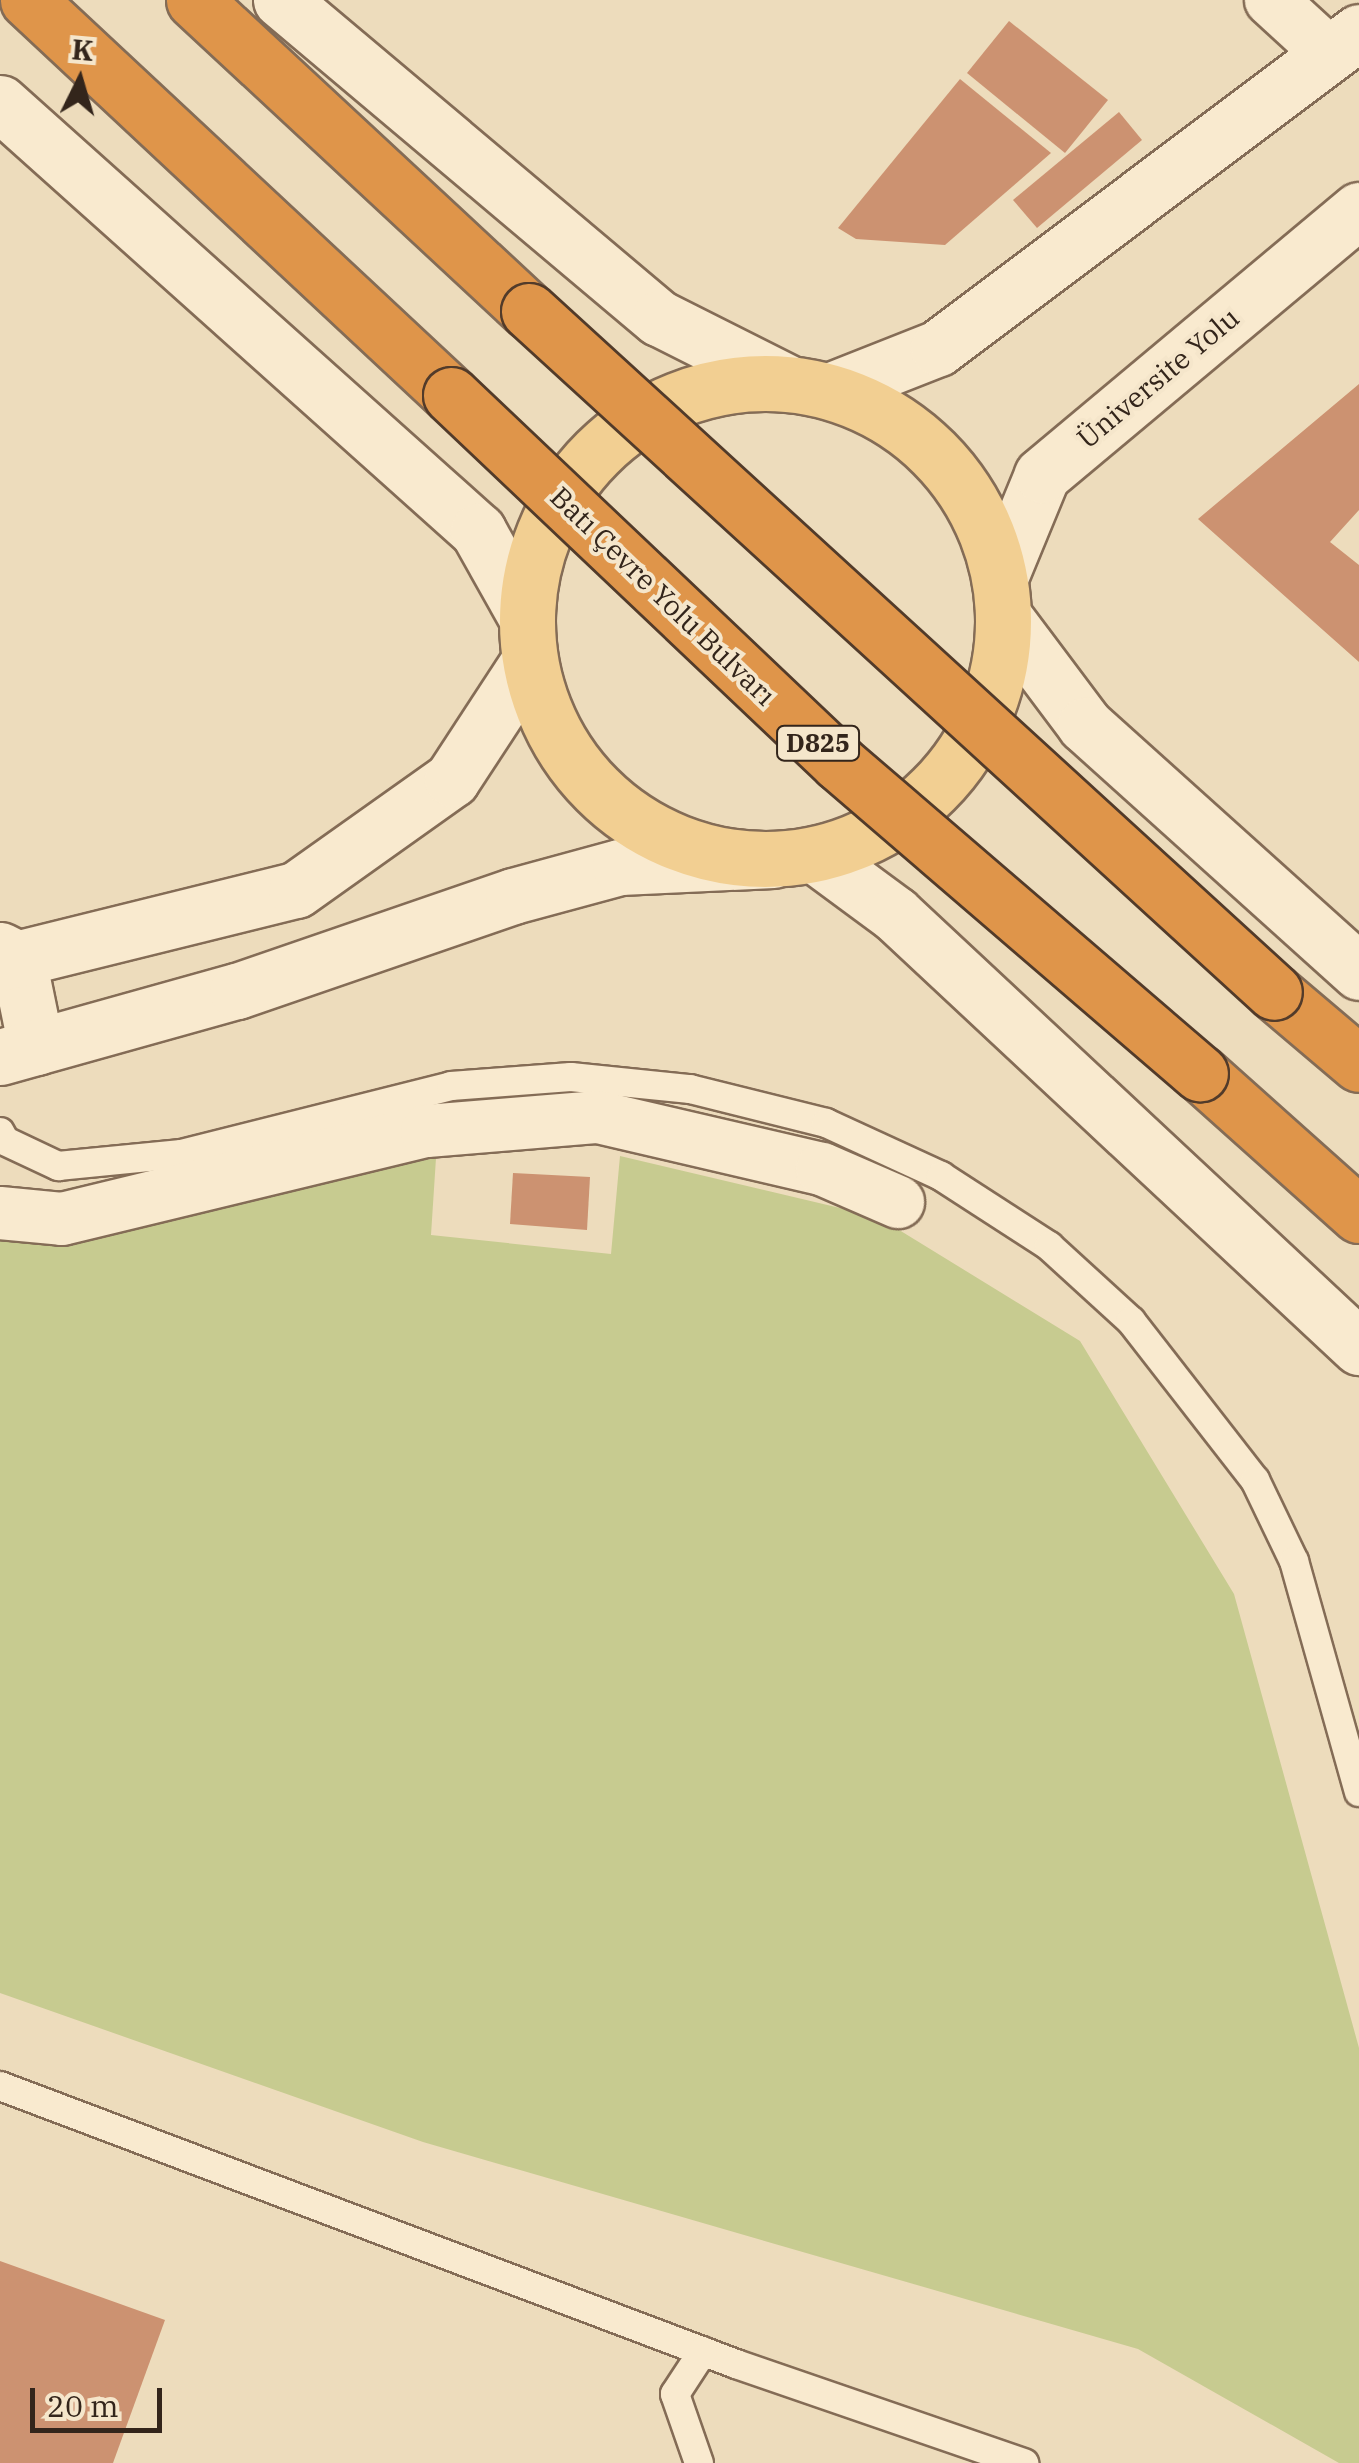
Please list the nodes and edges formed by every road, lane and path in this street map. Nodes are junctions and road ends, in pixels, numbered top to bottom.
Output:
1 (28, 0) edge
2 (194, 0) edge
3 (281, 0) edge
4 (1271, 0) edge
5 (1344, 43) edge
6 (0, 103) edge
7 (1359, 210) edge
8 (808, 387) junction
9 (1002, 597) junction
10 (526, 638) junction
11 (794, 857) junction
12 (6, 957) edge
13 (1359, 972) edge
14 (18, 1052) edge
15 (1359, 1064) edge
16 (0, 1132) edge
17 (898, 1202) dead end
18 (0, 1213) edge
19 (1359, 1215) edge
20 (1359, 1346) edge
21 (1359, 1792) edge
22 (0, 2086) edge
23 (703, 2351) junction
24 (699, 2463) edge
25 (1024, 2463) edge

1 - 19 highway, Batı Çevre Yolu Bulvarı / D825, bridge
2 - 15 highway, bridge
3 - 8 street
4 - 5 street
5 - 8 street
6 - 10 street
7 - 9 street, Üniversite Yolu
8 - 9 main road
8 - 10 main road
9 - 11 main road
9 - 13 street
10 - 11 main road
10 - 12 street
11 - 14 street
11 - 20 street
12 - 14 street
16 - 21 lane
17 - 18 street
22 - 23 lane
23 - 24 lane
23 - 25 lane

